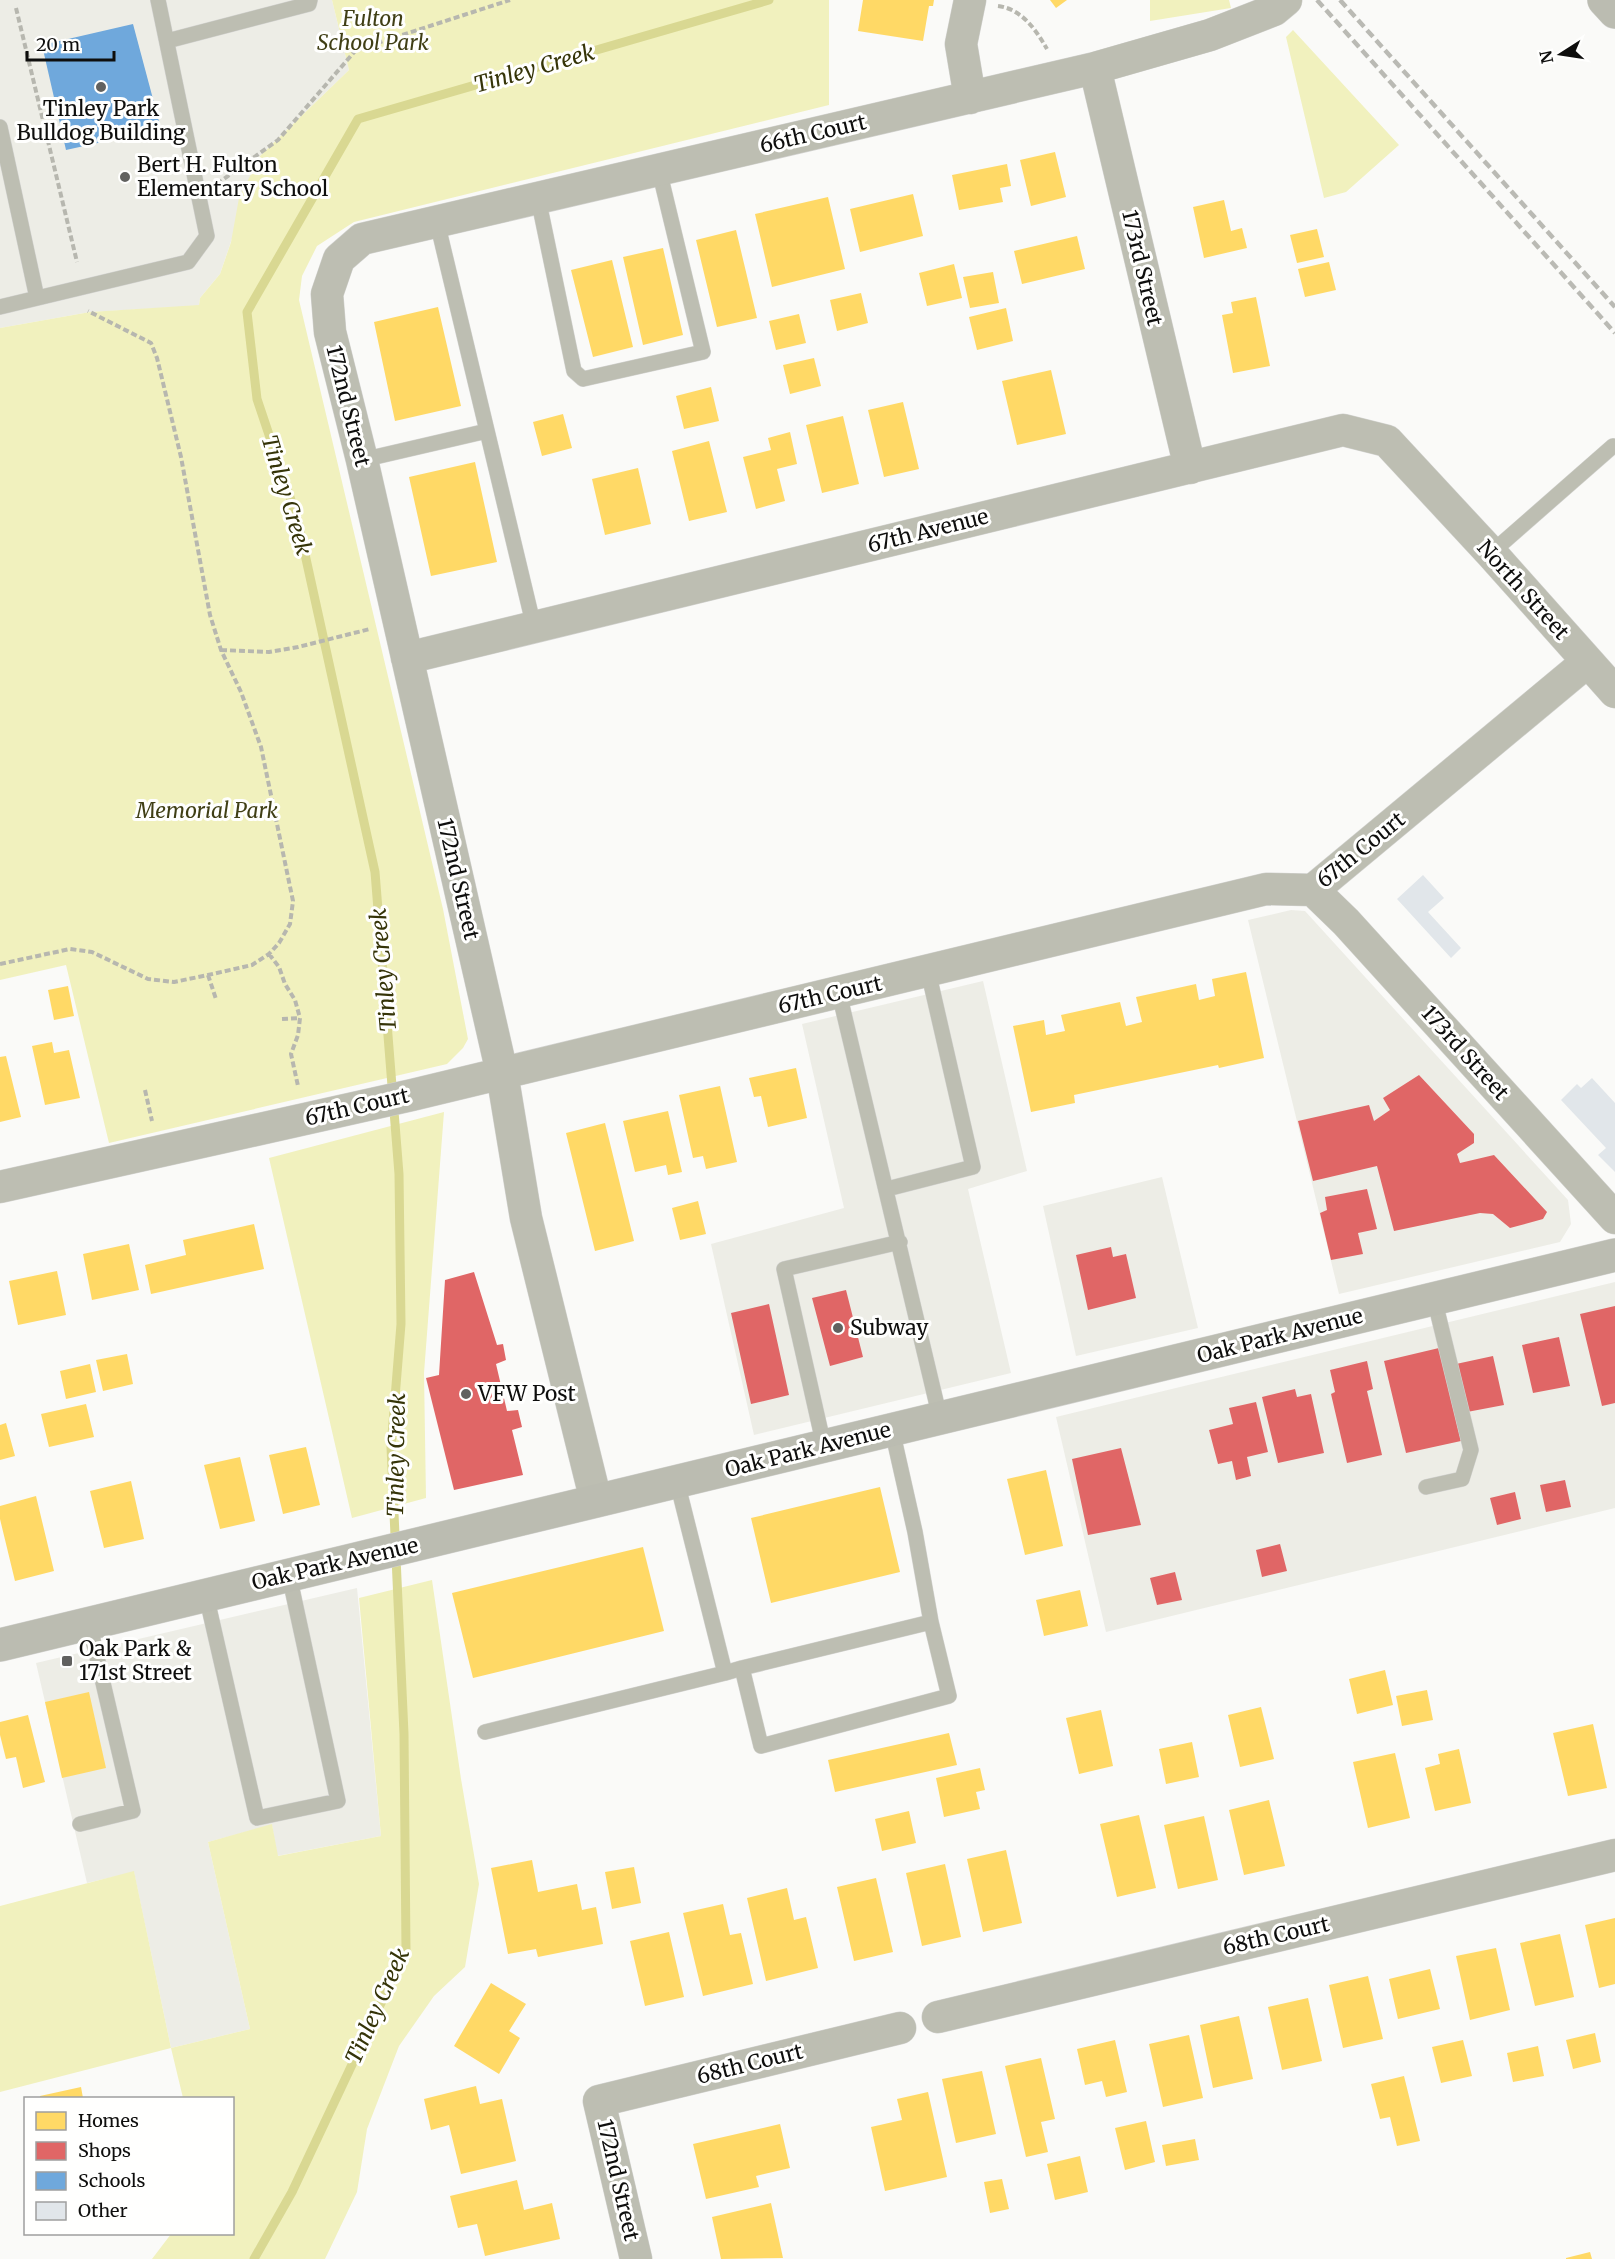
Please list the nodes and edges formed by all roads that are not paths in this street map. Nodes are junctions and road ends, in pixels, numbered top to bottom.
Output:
1 (158, 0) edge
2 (310, 0) edge
3 (1287, 0) edge
4 (1604, 0) edge
5 (983, 3) edge
6 (1615, 12) edge
7 (167, 40) junction
8 (1095, 68) junction
9 (970, 98) junction
10 (0, 127) edge
11 (659, 170) junction
12 (538, 198) junction
13 (437, 222) junction
14 (339, 259) joint
15 (38, 298) junction
16 (0, 307) edge
17 (487, 431) junction
18 (1613, 446) dead end
19 (362, 460) junction
20 (1190, 468) junction
21 (1432, 488) joint
22 (1491, 553) junction
23 (534, 627) junction
24 (407, 658) junction
25 (1587, 662) junction
26 (1615, 692) edge
27 (1313, 890) junction
28 (928, 971) junction
29 (839, 993) junction
30 (502, 1073) junction
31 (0, 1187) edge
32 (886, 1189) junction
33 (1615, 1218) edge
34 (900, 1242) junction
35 (1615, 1255) edge
36 (1434, 1298) junction
37 (940, 1418) junction
38 (892, 1430) junction
39 (824, 1446) junction
40 (676, 1482) junction
41 (1426, 1487) dead end
42 (596, 1501) junction
43 (289, 1575) junction
44 (206, 1594) junction
45 (931, 1622) junction
46 (89, 1623) junction
47 (0, 1645) edge
48 (742, 1668) junction
49 (724, 1673) junction
50 (485, 1732) dead end
51 (80, 1824) dead end
52 (1615, 1855) edge
53 (938, 2017) dead end
54 (900, 2028) dead end
55 (599, 2101) joint
56 (636, 2259) edge

1 - 7 lane
2 - 7 lane
3 - 8 street, 66th Court
4 - 6 street
5 - 9 street
7 - 15 lane
8 - 9 street, 66th Court
8 - 20 street, 173rd Street
9 - 11 street, 66th Court
10 - 15 lane
11 - 12 street, 66th Court
11 - 12 lane
12 - 13 street, 66th Court
13 - 14 street, 66th Court
13 - 17 lane
14 - 19 street, 172nd Street
15 - 16 lane
17 - 19 lane
17 - 23 lane
18 - 22 lane
19 - 24 street, 172nd Street
20 - 21 street, 67th Avenue
20 - 23 street, 67th Avenue
21 - 22 street, North Street
22 - 25 street, North Street
23 - 24 street, 67th Avenue
24 - 30 street, 172nd Street
25 - 26 street, North Street
25 - 27 street, 67th Court
27 - 28 street, 67th Court
27 - 33 street, 173rd Street
28 - 29 street, 67th Court
28 - 32 lane
29 - 30 street, 67th Court
29 - 32 lane
30 - 31 street, 67th Court
30 - 42 street, 172nd Street
32 - 34 lane
34 - 37 lane
34 - 39 lane
35 - 36 street, Oak Park Avenue
36 - 37 street, Oak Park Avenue
36 - 41 lane
37 - 38 street, Oak Park Avenue
38 - 39 street, Oak Park Avenue
38 - 45 lane
39 - 40 street, Oak Park Avenue
40 - 42 street, Oak Park Avenue
40 - 49 lane
42 - 43 street, Oak Park Avenue
43 - 44 street, Oak Park Avenue
43 - 44 lane
44 - 46 street, Oak Park Avenue
45 - 48 lane
45 - 48 lane
46 - 47 street, Oak Park Avenue
46 - 51 lane
48 - 49 lane
49 - 50 lane
52 - 53 street, 68th Court
54 - 55 street, 68th Court
55 - 56 street, 172nd Street

